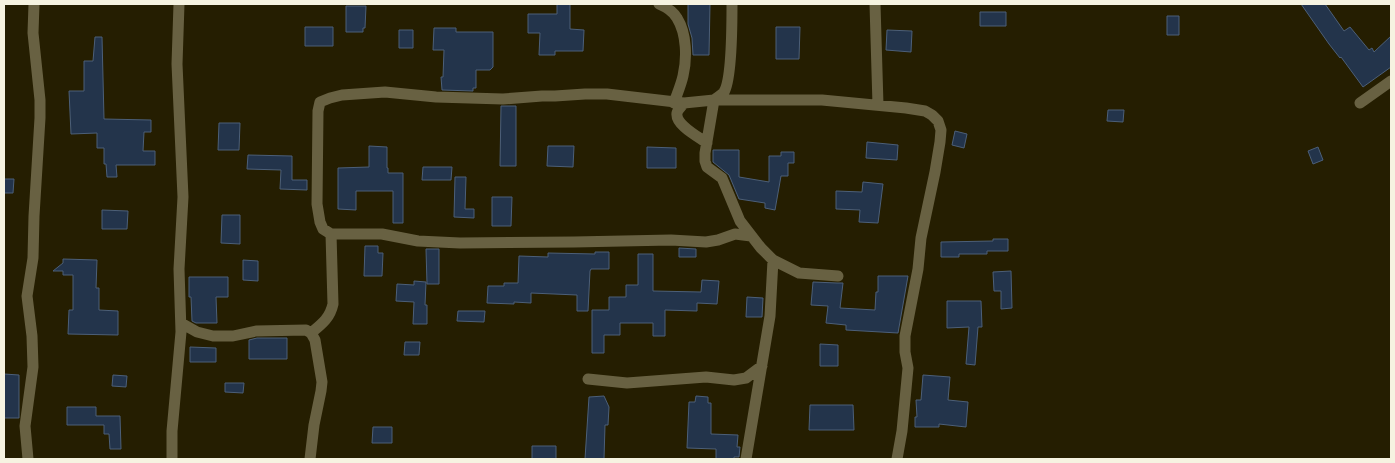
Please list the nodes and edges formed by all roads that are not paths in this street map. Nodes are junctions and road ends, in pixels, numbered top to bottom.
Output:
1 (34, 4) edge
2 (179, 4) edge
3 (659, 4) edge
4 (732, 4) edge
5 (875, 4) edge
6 (1391, 81) edge
7 (714, 100) junction
8 (679, 103) junction
9 (1360, 103) dead end
10 (878, 105) junction
11 (707, 143) junction
12 (740, 221) junction
13 (331, 234) junction
14 (735, 234) junction
15 (751, 236) junction
16 (773, 260) junction
17 (838, 276) dead end
18 (180, 323) junction
19 (311, 333) junction
20 (762, 366) junction
21 (588, 379) dead end
22 (28, 459) edge
23 (172, 459) edge
24 (310, 459) edge
25 (746, 459) edge
26 (897, 459) edge

1 - 22 street
2 - 18 street
3 - 8 street
4 - 7 street
5 - 10 street
6 - 9 street
7 - 8 street
7 - 10 street
7 - 11 street
8 - 11 street
8 - 13 street
10 - 26 street
11 - 12 street
12 - 14 street
12 - 15 street
13 - 14 street
13 - 19 street
14 - 15 street
15 - 16 street
16 - 17 street
16 - 20 street
18 - 19 street
18 - 23 street
19 - 24 street
20 - 21 street
20 - 25 street

